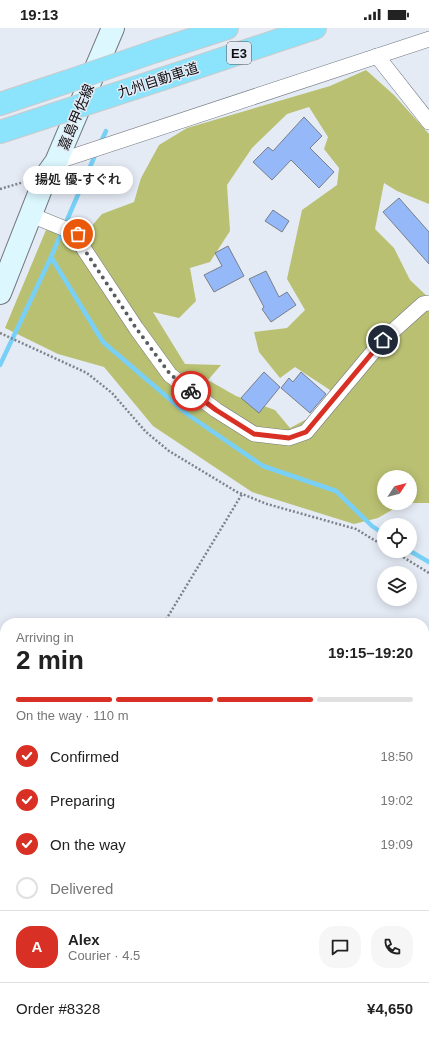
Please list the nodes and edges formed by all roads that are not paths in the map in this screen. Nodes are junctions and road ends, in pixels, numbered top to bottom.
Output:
1 (113, 28) edge
2 (227, 28) edge
3 (315, 28) edge
4 (429, 39) edge
5 (376, 56) junction
6 (0, 104) edge
7 (429, 122) edge
8 (0, 132) edge
9 (56, 162) junction
10 (38, 218) junction
11 (0, 293) edge
12 (429, 303) edge

1 - 9 main road, 嘉島甲佐線
2 - 6 highway, 九州自動車道 / E3, bridge
3 - 8 highway, 九州自動車道 / E3, bridge
4 - 5 street
5 - 7 street
5 - 9 street
9 - 10 main road, 嘉島甲佐線
10 - 11 main road, 嘉島甲佐線
10 - 12 street

